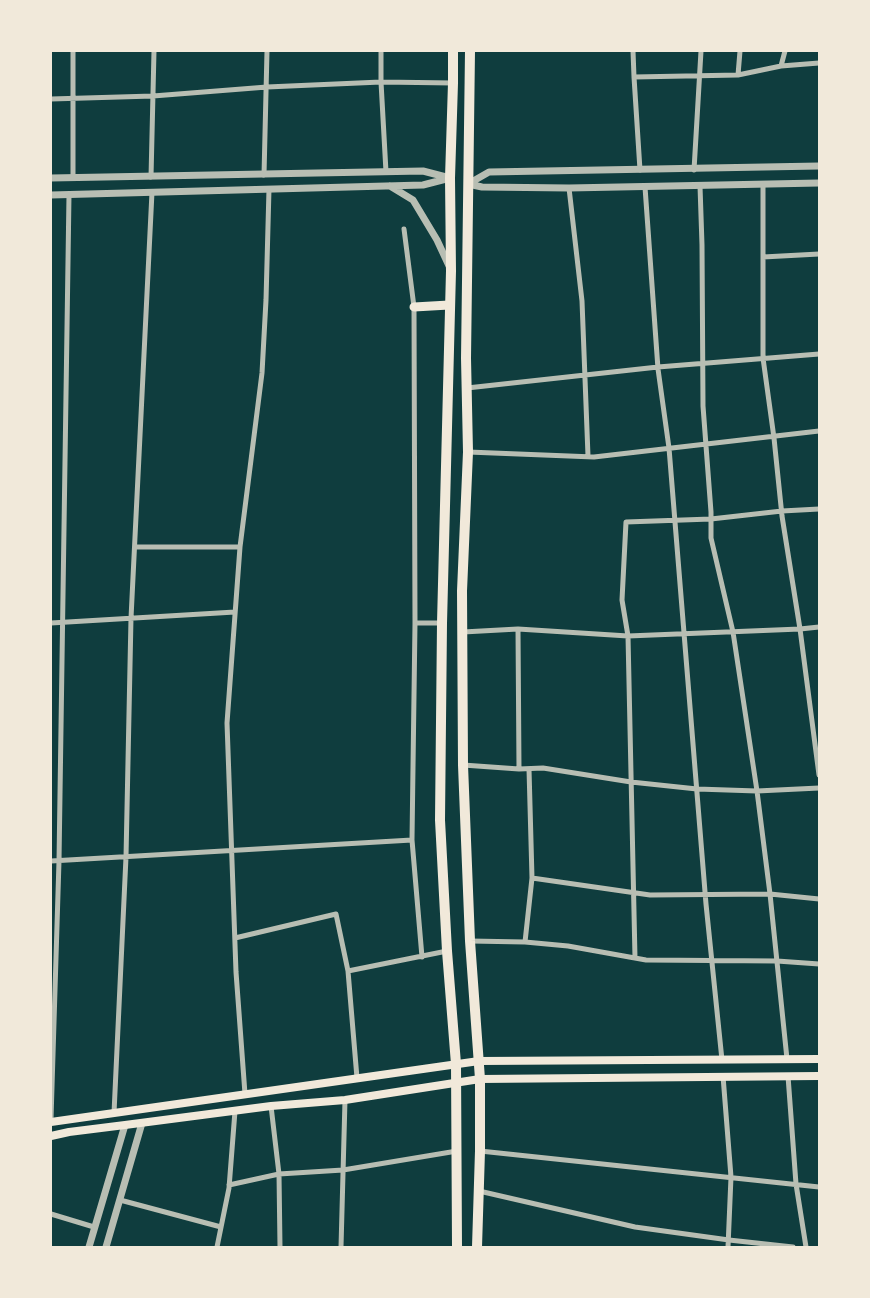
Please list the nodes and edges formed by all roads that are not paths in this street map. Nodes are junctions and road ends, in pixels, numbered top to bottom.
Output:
1 (74, 51) edge
2 (154, 51) edge
3 (267, 51) edge
4 (382, 51) edge
5 (453, 51) edge
6 (470, 51) edge
7 (633, 51) edge
8 (701, 51) edge
9 (740, 51) edge
10 (785, 51) edge
11 (819, 63) edge
12 (781, 66) junction
13 (738, 75) junction
14 (634, 77) junction
15 (700, 77) junction
16 (381, 82) junction
17 (454, 83) junction
18 (267, 87) junction
19 (153, 96) junction
20 (74, 98) junction
21 (51, 99) edge
22 (819, 166) edge
23 (640, 170) junction
24 (694, 170) junction
25 (386, 172) junction
26 (264, 175) junction
27 (151, 177) junction
28 (51, 178) edge
29 (73, 178) junction
30 (450, 178) junction
31 (819, 183) edge
32 (468, 184) junction
33 (762, 184) junction
34 (390, 186) junction
35 (700, 186) junction
36 (645, 187) junction
37 (569, 188) junction
38 (269, 190) junction
39 (152, 192) junction
40 (70, 194) junction
41 (51, 195) edge
42 (404, 229) dead end
43 (819, 254) edge
44 (763, 257) junction
45 (451, 271) junction
46 (449, 305) junction
47 (414, 307) junction
48 (819, 354) edge
49 (764, 358) junction
50 (703, 364) junction
51 (658, 367) junction
52 (585, 375) junction
53 (467, 388) junction
54 (819, 432) edge
55 (774, 438) junction
56 (706, 445) junction
57 (669, 448) junction
58 (468, 452) junction
59 (588, 456) junction
60 (819, 509) edge
61 (782, 511) junction
62 (711, 519) junction
63 (674, 520) junction
64 (240, 546) junction
65 (136, 547) junction
66 (235, 612) junction
67 (132, 618) junction
68 (62, 622) junction
69 (51, 623) edge
70 (415, 623) junction
71 (442, 623) junction
72 (819, 627) edge
73 (800, 629) junction
74 (518, 630) junction
75 (463, 632) junction
76 (733, 632) junction
77 (683, 634) junction
78 (628, 636) junction
79 (463, 764) junction
80 (519, 769) junction
81 (529, 769) junction
82 (819, 775) edge
83 (631, 782) junction
84 (819, 788) edge
85 (697, 789) junction
86 (757, 790) junction
87 (412, 840) junction
88 (232, 850) junction
89 (126, 856) junction
90 (51, 861) edge
91 (59, 861) junction
92 (532, 878) junction
93 (634, 893) junction
94 (770, 894) junction
95 (706, 896) junction
96 (819, 899) edge
97 (235, 938) junction
98 (470, 941) junction
99 (526, 942) junction
100 (447, 951) junction
101 (422, 957) junction
102 (635, 958) junction
103 (712, 962) junction
104 (777, 962) junction
105 (819, 964) edge
106 (348, 971) junction
107 (787, 1059) junction
108 (819, 1059) edge
109 (722, 1060) junction
110 (479, 1061) junction
111 (456, 1064) junction
112 (723, 1076) junction
113 (788, 1076) junction
114 (819, 1076) edge
115 (357, 1078) junction
116 (480, 1079) junction
117 (456, 1082) junction
118 (245, 1094) junction
119 (345, 1100) junction
120 (271, 1106) junction
121 (235, 1112) junction
122 (114, 1113) junction
123 (51, 1120) edge
124 (142, 1123) junction
125 (125, 1124) junction
126 (51, 1136) edge
127 (480, 1151) junction
128 (457, 1152) junction
129 (343, 1170) junction
130 (279, 1174) junction
131 (731, 1177) junction
132 (796, 1184) junction
133 (229, 1185) junction
134 (819, 1187) edge
135 (479, 1190) junction
136 (120, 1200) junction
137 (51, 1214) edge
138 (94, 1227) junction
139 (221, 1227) junction
140 (728, 1244) edge
141 (89, 1247) edge
142 (106, 1247) edge
143 (218, 1247) edge
144 (280, 1247) edge
145 (341, 1247) edge
146 (457, 1247) edge
147 (478, 1247) edge
148 (793, 1247) edge
149 (806, 1247) edge

1 - 20 street
2 - 19 street
3 - 18 street
4 - 16 street
5 - 17 highway
6 - 32 highway
7 - 14 street
8 - 15 street
9 - 13 street
10 - 12 street
11 - 12 street
12 - 13 street
13 - 15 street
14 - 15 street
14 - 23 street
15 - 24 street
16 - 17 street
16 - 18 street
16 - 25 street
17 - 30 highway
18 - 19 street
18 - 26 street
19 - 20 street
19 - 27 street
20 - 21 street
20 - 29 street
22 - 24 street
23 - 24 street
23 - 32 street
25 - 26 street
25 - 30 street
26 - 27 street
27 - 29 street
28 - 29 street
30 - 34 street
30 - 45 highway
31 - 33 street
32 - 37 street
32 - 53 highway
33 - 35 street
33 - 44 street
34 - 38 street
34 - 45 street
35 - 36 street
35 - 50 street
36 - 37 street
36 - 51 street
37 - 52 street
38 - 39 street
38 - 64 street
39 - 40 street
39 - 65 street
40 - 41 street
40 - 68 street
42 - 47 street
43 - 44 street
44 - 49 street
45 - 46 highway
46 - 47 main road
46 - 71 highway
47 - 70 street
48 - 49 street
49 - 50 street
49 - 55 street
50 - 51 street
50 - 56 street
51 - 52 street
51 - 57 street
52 - 53 street
52 - 59 street
53 - 58 highway
54 - 55 street
55 - 56 street
55 - 61 street
56 - 57 street
56 - 62 street
57 - 59 street
57 - 63 street
58 - 59 street
58 - 75 highway
60 - 61 street
61 - 62 street
61 - 73 street
62 - 63 street
62 - 76 street
63 - 77 street
63 - 78 street
64 - 65 street
64 - 66 street
65 - 67 street
66 - 67 street
66 - 88 street
67 - 68 street
67 - 89 street
68 - 69 street
68 - 91 street
70 - 71 street
70 - 87 street
71 - 100 highway
72 - 73 street
73 - 76 street
73 - 82 street
74 - 75 street
74 - 78 street
74 - 80 street
75 - 79 highway
76 - 77 street
76 - 86 street
77 - 78 street
77 - 85 street
78 - 83 street
79 - 80 street
79 - 98 highway
80 - 81 street
81 - 83 street
81 - 92 street
83 - 85 street
83 - 93 street
84 - 86 street
85 - 86 street
85 - 95 street
86 - 94 street
87 - 88 street
87 - 101 street
88 - 89 street
88 - 97 street
89 - 91 street
89 - 122 street
90 - 91 street
91 - 123 street
92 - 93 street
92 - 99 street
93 - 95 street
93 - 102 street
94 - 95 street
94 - 96 street
94 - 104 street
95 - 103 street
97 - 106 street
97 - 118 street
98 - 99 street
98 - 110 highway
99 - 102 street
100 - 101 street
100 - 111 highway
101 - 106 street
102 - 103 street
103 - 104 street
103 - 109 street
104 - 105 street
104 - 107 street
106 - 115 street
107 - 108 main road
107 - 109 main road
109 - 110 main road
110 - 111 main road
110 - 116 highway
111 - 115 main road
111 - 117 highway
112 - 113 main road
112 - 116 main road
112 - 131 street
113 - 114 main road
113 - 132 street
115 - 118 main road
116 - 117 main road
116 - 127 highway
117 - 119 main road
117 - 128 highway
118 - 122 main road
119 - 120 main road
119 - 129 street
120 - 121 main road
120 - 130 street
121 - 124 main road
121 - 133 street
122 - 123 main road
124 - 125 main road
124 - 136 street
125 - 126 main road
125 - 138 street
127 - 131 street
127 - 135 highway
128 - 129 street
128 - 146 highway
129 - 130 street
129 - 145 street
130 - 133 street
130 - 144 street
131 - 132 street
131 - 140 street
132 - 134 street
132 - 149 street
133 - 139 street
135 - 140 street
135 - 147 highway
136 - 139 street
136 - 142 street
137 - 138 street
138 - 141 street
139 - 143 street
140 - 148 street

